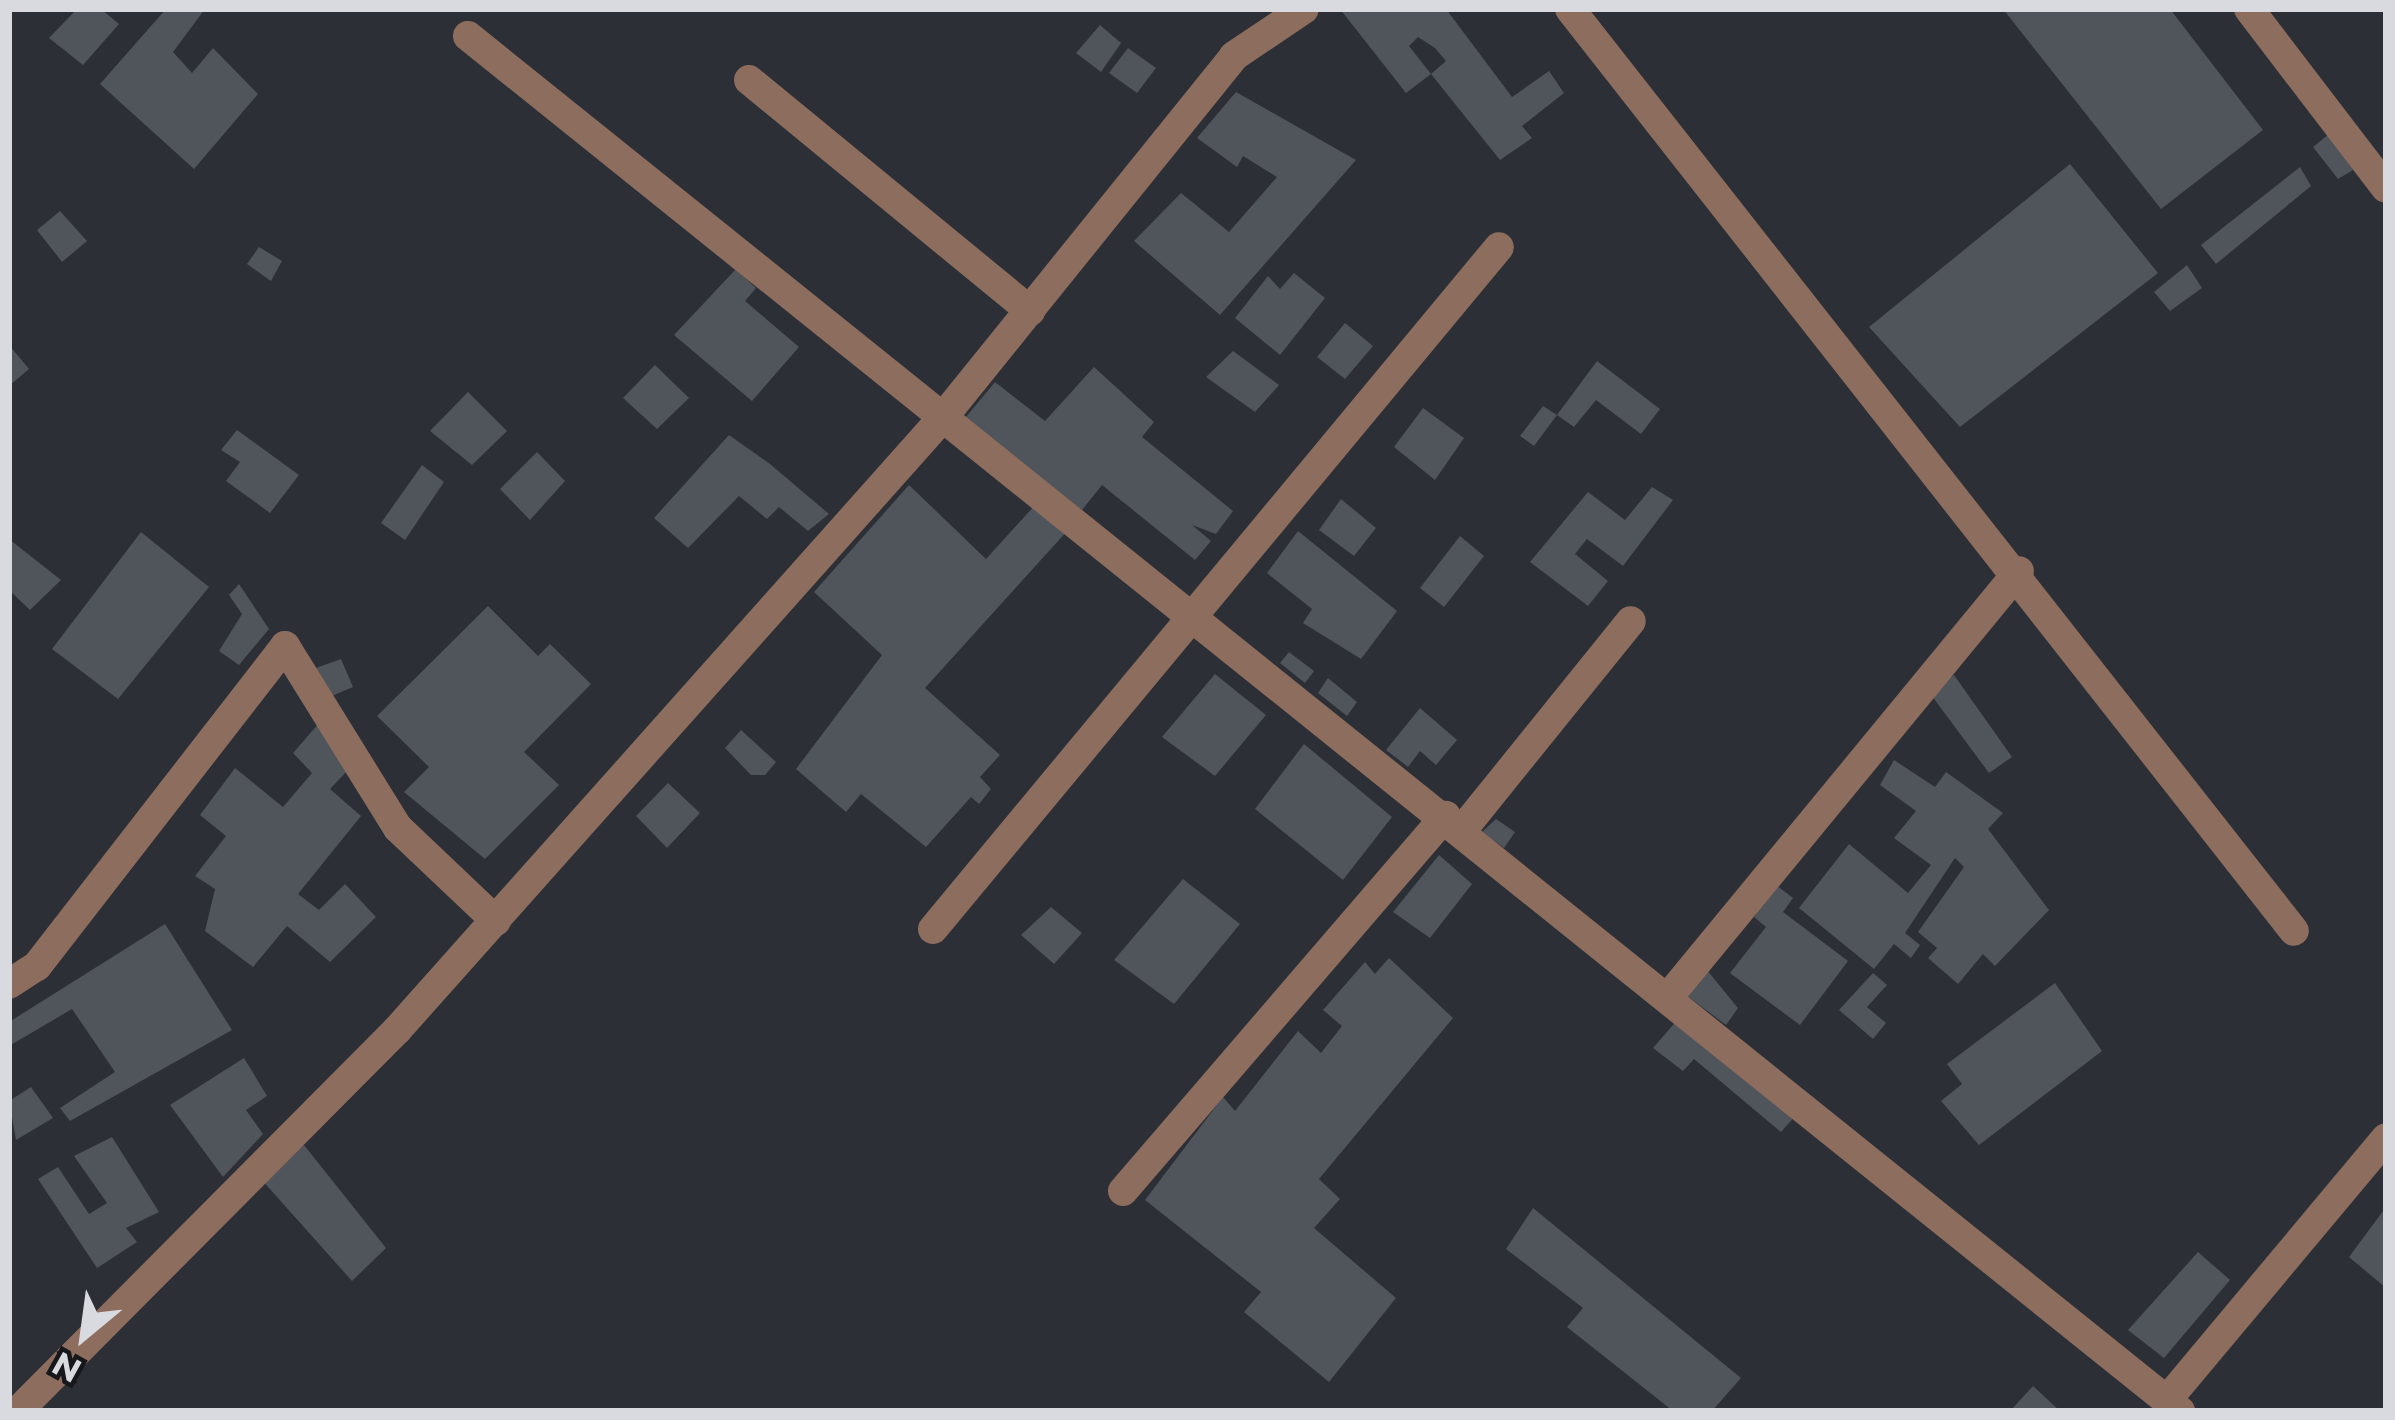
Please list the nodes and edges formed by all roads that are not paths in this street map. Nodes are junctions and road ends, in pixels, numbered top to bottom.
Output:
1 (1304, 9) edge
2 (1570, 9) edge
3 (2248, 9) edge
4 (468, 35) dead end
5 (749, 80) dead end
6 (2386, 188) edge
7 (1499, 248) dead end
8 (1030, 310) junction
9 (944, 416) junction
10 (2019, 571) junction
11 (1196, 616) junction
12 (1631, 621) dead end
13 (1454, 822) junction
14 (496, 921) junction
15 (933, 929) dead end
16 (2294, 931) dead end
17 (9, 983) edge
18 (1670, 995) junction
19 (2386, 1138) edge
20 (1123, 1191) dead end
21 (2173, 1406) edge
22 (18, 1411) edge

1 - 8 street
2 - 10 street
3 - 6 street
4 - 9 street
5 - 8 street
7 - 11 street
8 - 9 street
9 - 11 street
9 - 14 street
10 - 16 street
10 - 18 street
11 - 13 street
11 - 15 street
12 - 13 street
13 - 18 street
13 - 20 street
14 - 17 street
14 - 22 street
18 - 21 street
19 - 21 street

